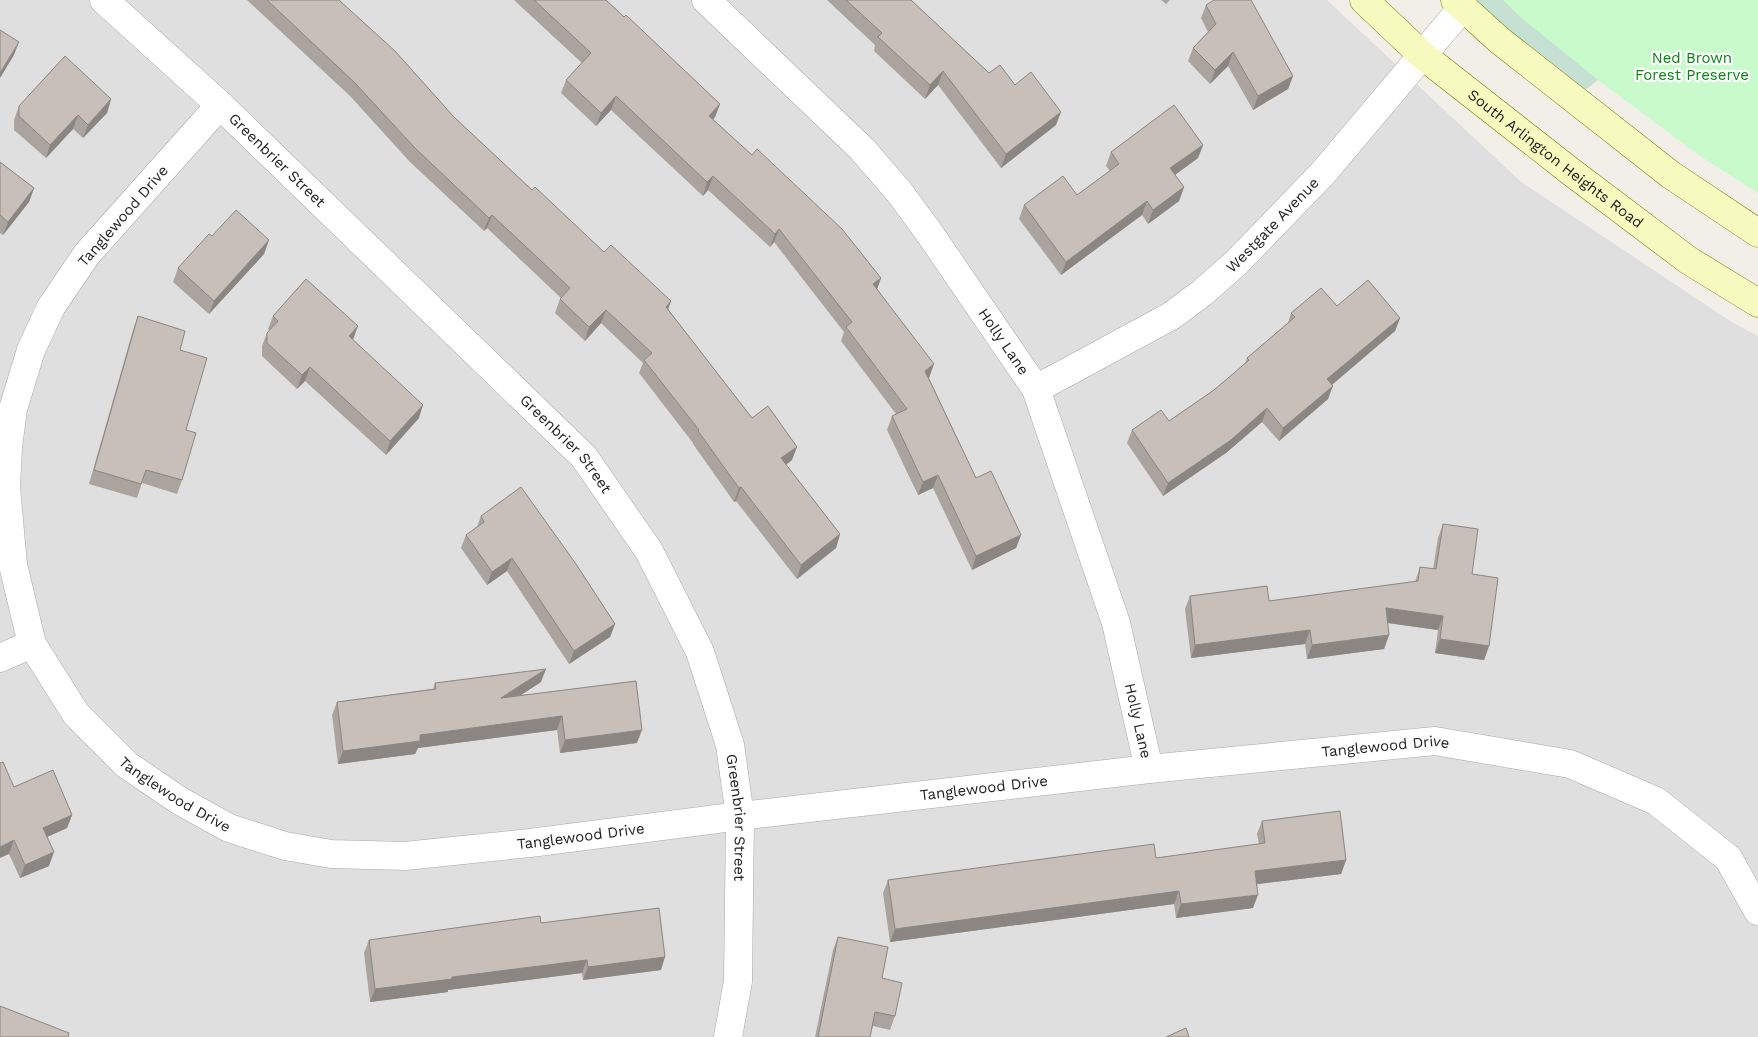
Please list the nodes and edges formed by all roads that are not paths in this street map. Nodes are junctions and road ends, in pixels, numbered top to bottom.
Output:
1 (104, 0) edge
2 (706, 0) edge
3 (1364, 0) edge
4 (1459, 4) edge
5 (1422, 55) junction
6 (220, 104) junction
7 (1758, 233) edge
8 (1758, 303) edge
9 (1036, 389) junction
10 (32, 644) junction
11 (0, 658) edge
12 (1149, 769) junction
13 (740, 816) junction
14 (1758, 911) edge
15 (728, 1037) edge

1 - 6 street, Greenbrier Street
2 - 9 street, Holly Lane
3 - 5 main road, South Arlington Heights Road
4 - 5 street, Westgate Avenue
4 - 7 main road
5 - 8 main road, South Arlington Heights Road
5 - 9 street, Westgate Avenue
6 - 10 street, Tanglewood Drive
6 - 13 street, Greenbrier Street
9 - 12 street, Holly Lane
10 - 11 street
10 - 13 street, Tanglewood Drive
12 - 13 street, Tanglewood Drive
12 - 14 street, Tanglewood Drive
13 - 15 street, Greenbrier Street

